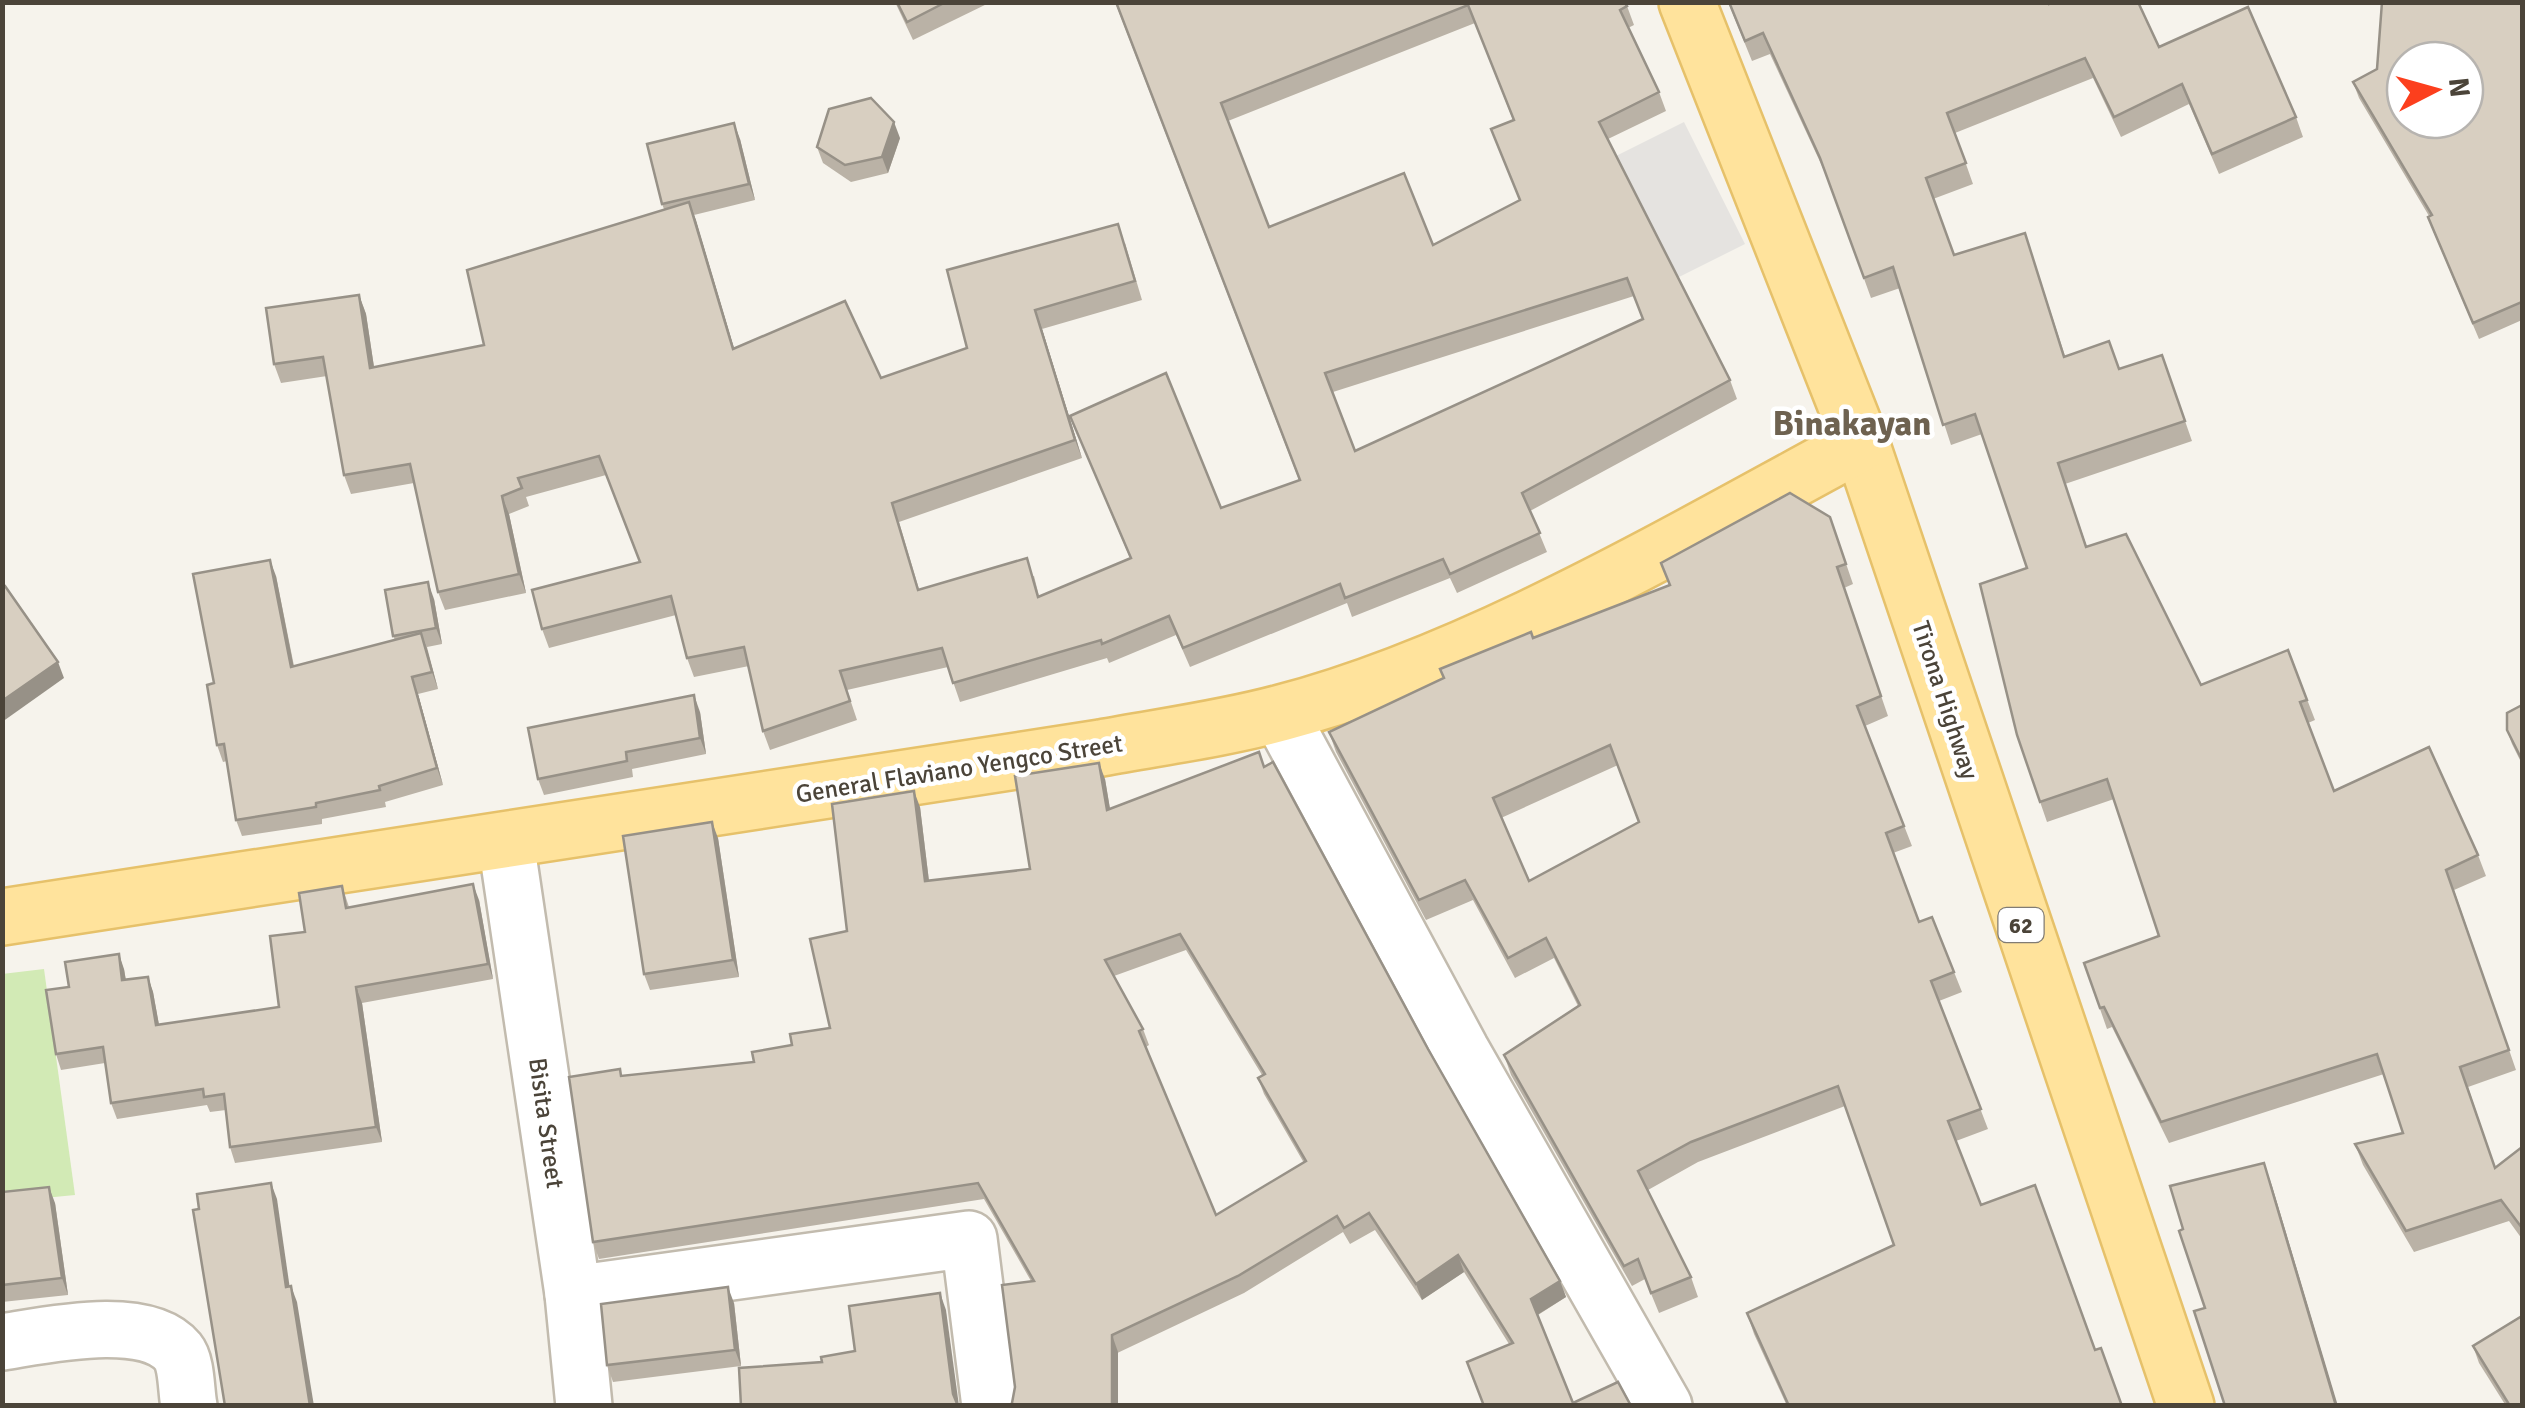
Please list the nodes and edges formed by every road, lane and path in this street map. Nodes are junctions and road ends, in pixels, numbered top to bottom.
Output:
1 (1687, 2) edge
2 (1861, 443) junction
3 (1280, 714) junction
4 (506, 842) junction
5 (2, 917) edge
6 (573, 1294) junction
7 (2, 1342) edge
8 (189, 1406) edge
9 (584, 1406) edge
10 (990, 1406) edge
11 (1664, 1406) edge
12 (2186, 1406) edge

1 - 2 main road, Tirona Highway / 62
2 - 3 main road, General Flaviano Yengco Street
2 - 12 main road, Tirona Highway / 62
3 - 4 main road, General Flaviano Yengco Street
3 - 11 street
4 - 5 main road, General Flaviano Yengco Street
4 - 6 street, Bisita Street
6 - 9 street, Bisita Street
6 - 10 street
7 - 8 street

